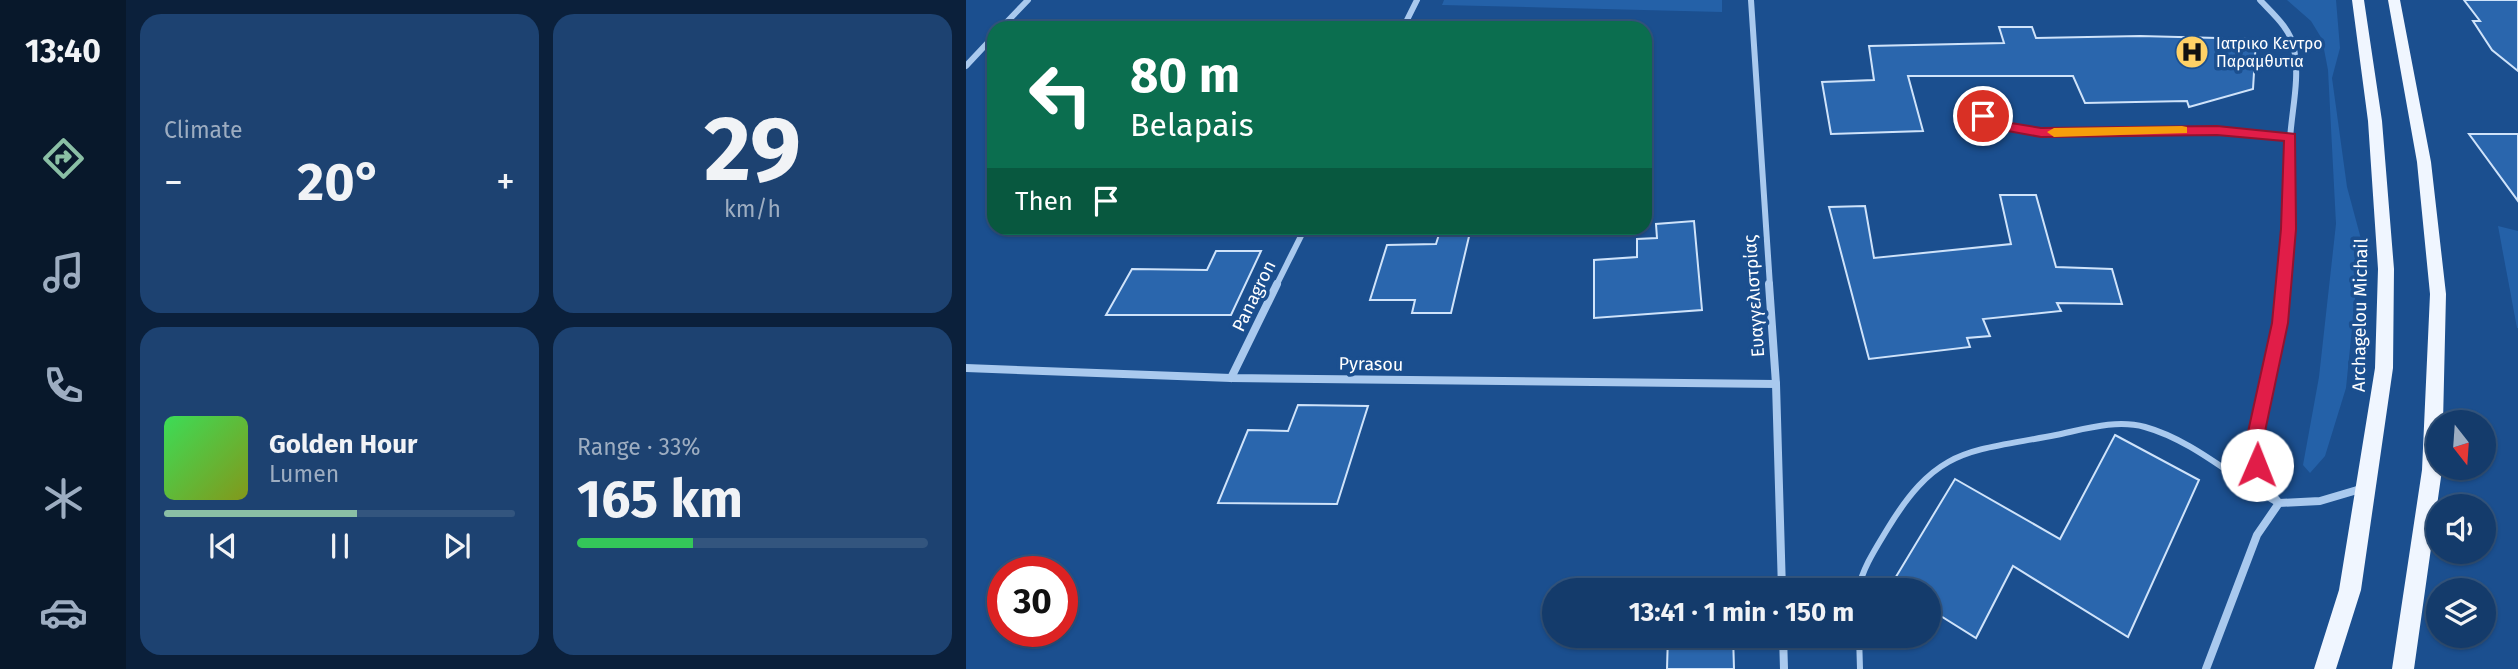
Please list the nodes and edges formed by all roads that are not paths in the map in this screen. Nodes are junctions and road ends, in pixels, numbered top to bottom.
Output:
1 (1028, 0) edge
2 (1417, 0) edge
3 (1751, 0) edge
4 (2260, 0) edge
5 (2358, 0) edge
6 (2395, 0) edge
7 (1008, 21) edge
8 (1406, 21) edge
9 (987, 44) edge
10 (966, 66) edge
11 (1983, 116) dead end
12 (2290, 137) junction
13 (1302, 235) edge
14 (966, 369) edge
15 (1231, 378) junction
16 (1776, 384) junction
17 (2368, 486) junction
18 (2279, 503) junction
19 (1782, 578) edge
20 (1863, 578) edge
21 (1783, 648) edge
22 (1859, 648) edge
23 (1784, 669) edge
24 (1860, 669) edge
25 (2206, 669) edge
26 (2325, 669) edge
27 (2403, 669) edge

1 - 7 street
2 - 8 street
3 - 16 street, Ευαγγελιστρίας
4 - 12 street
5 - 17 main road, Archagelou Michail
6 - 27 main road
9 - 10 street
11 - 12 street
12 - 18 street
13 - 15 street, Panagron
14 - 15 street, Pyrasou
15 - 16 street, Pyrasou
16 - 19 street, Ευαγγελιστρίας
17 - 18 street
17 - 26 main road, Archagelou Michail
18 - 20 lane
18 - 25 street
21 - 23 street
22 - 24 lane

